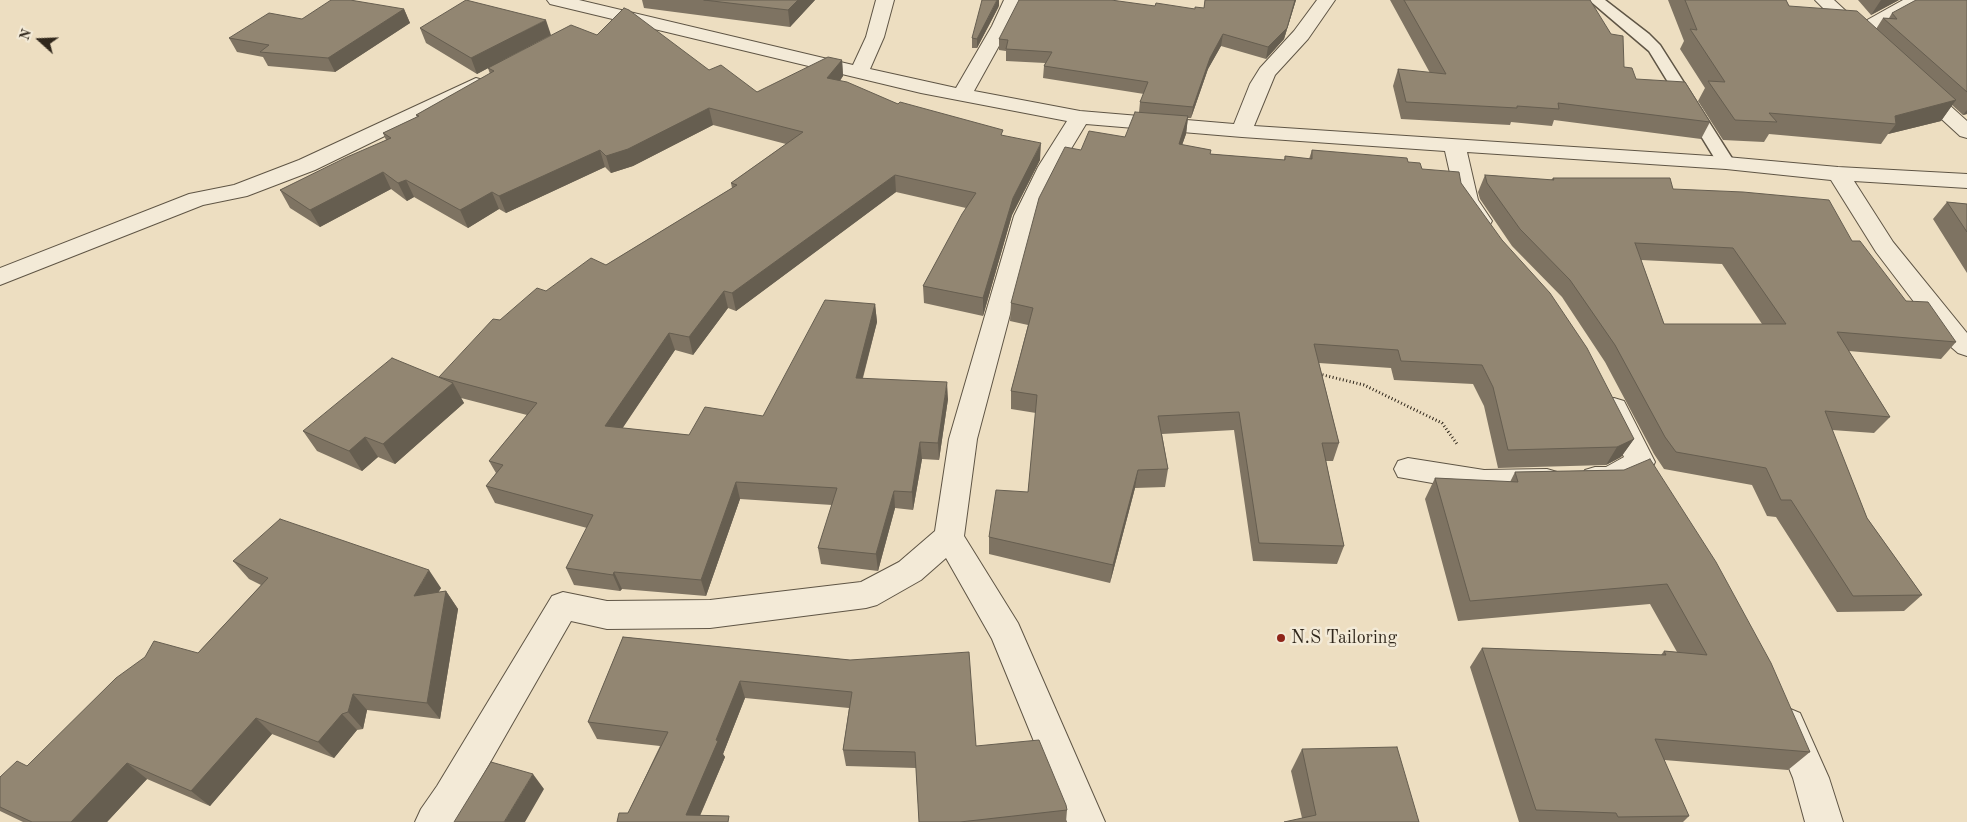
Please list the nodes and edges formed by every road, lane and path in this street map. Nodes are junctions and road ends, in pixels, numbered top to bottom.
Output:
1 (556, 0) edge
2 (885, 0) edge
3 (1012, 0) edge
4 (1326, 0) edge
5 (1596, 0) edge
6 (1824, 0) edge
7 (1916, 0) edge
8 (610, 13) junction
9 (584, 27) dead end
10 (1858, 32) junction
11 (1872, 46) edge
12 (859, 72) junction
13 (1902, 72) edge
14 (490, 77) edge
15 (962, 95) junction
16 (1080, 117) junction
17 (1242, 131) junction
18 (1967, 132) edge
19 (1455, 146) junction
20 (1726, 163) junction
21 (1838, 174) junction
22 (1967, 181) edge
23 (1498, 244) edge
24 (0, 277) edge
25 (1967, 347) edge
26 (1318, 374) edge
27 (1603, 388) edge
28 (1408, 469) dead end
29 (1484, 481) junction
30 (949, 537) junction
31 (1775, 693) edge
32 (434, 822) edge
33 (1086, 822) edge
34 (1824, 822) edge

1 - 8 street
2 - 12 street
3 - 15 street
4 - 17 street
5 - 20 lane
6 - 10 street
7 - 10 street
8 - 9 street
8 - 12 street
10 - 11 street
12 - 15 street
13 - 18 street
14 - 24 street
15 - 16 street
16 - 17 street
16 - 30 street
17 - 19 street
19 - 20 street
19 - 23 street
20 - 21 street
21 - 22 street
21 - 25 street
26 - 29 path
27 - 29 street
28 - 29 street
30 - 32 street
30 - 33 street
31 - 34 street

